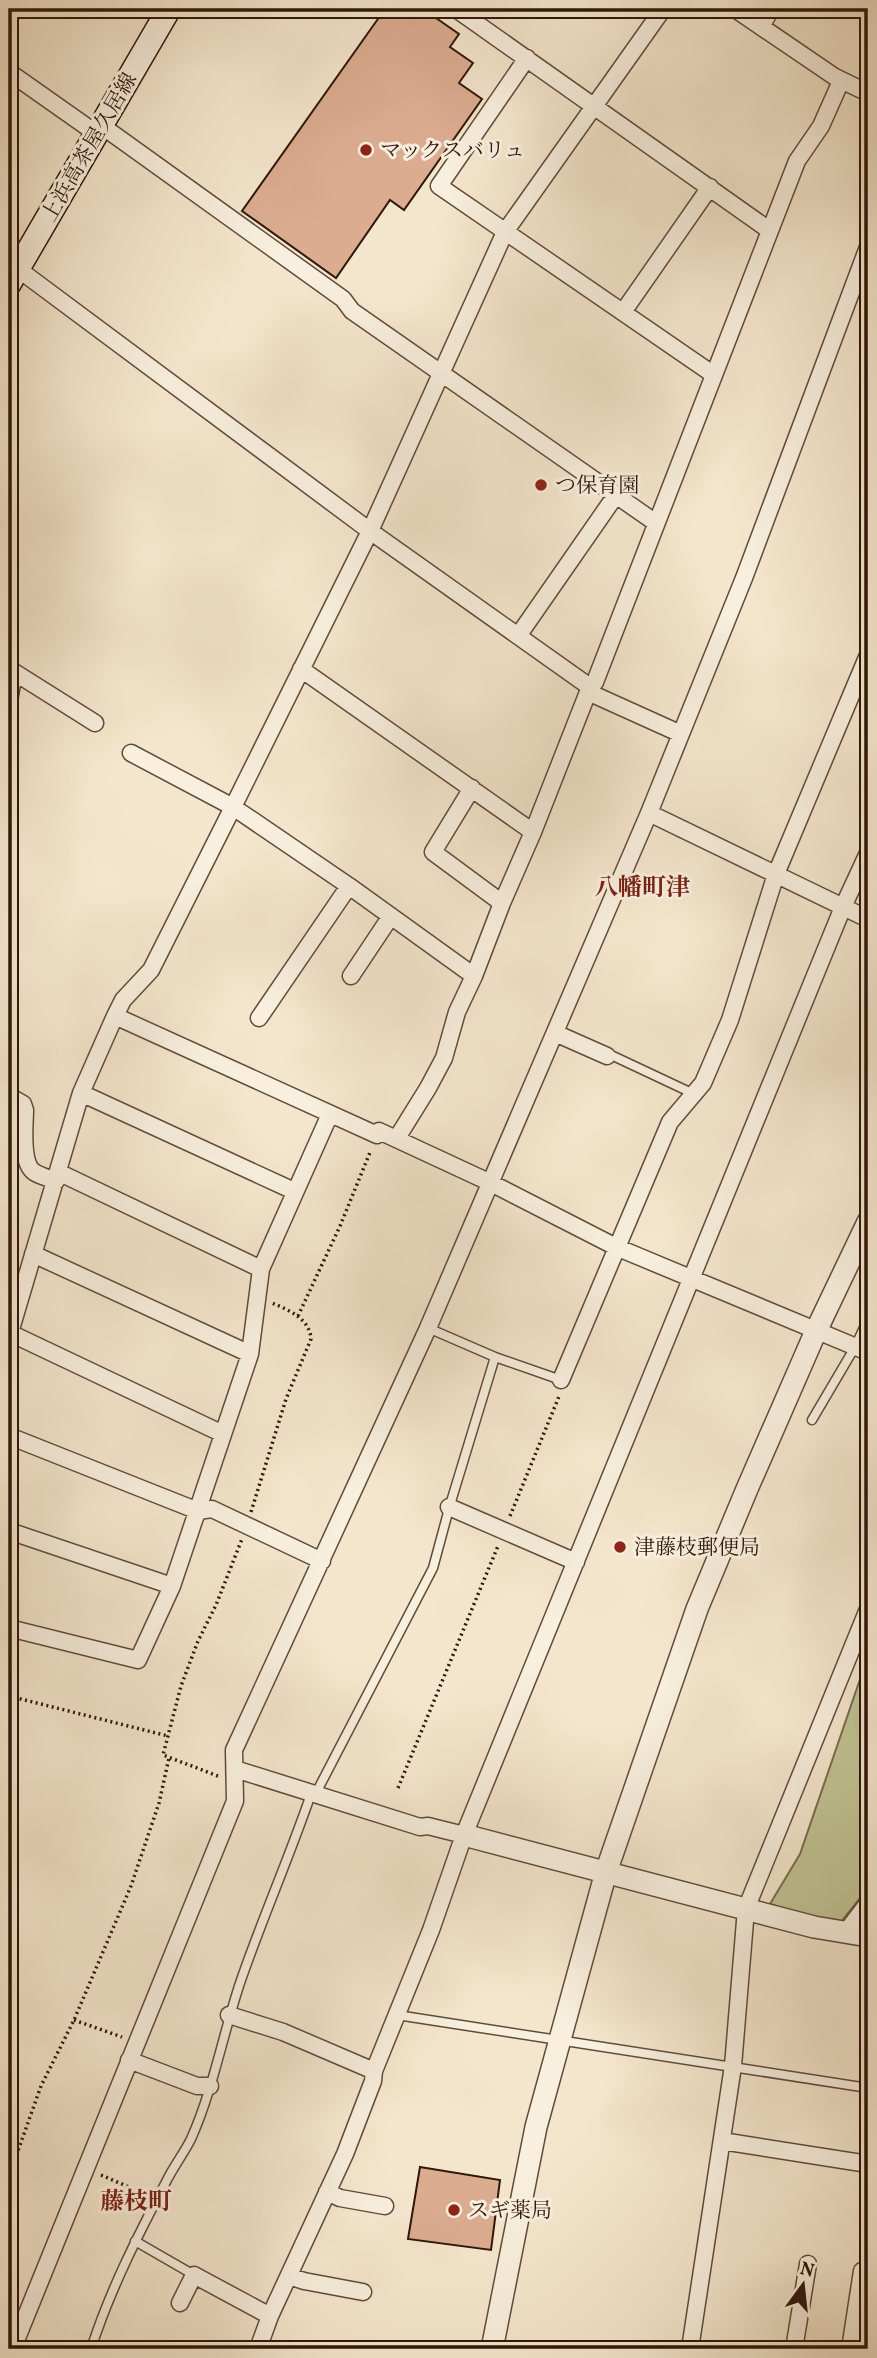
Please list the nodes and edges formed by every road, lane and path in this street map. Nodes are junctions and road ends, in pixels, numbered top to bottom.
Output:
1 (169, 9) edge
2 (456, 9) edge
3 (663, 9) edge
4 (735, 9) edge
5 (771, 9) edge
6 (761, 27) junction
7 (527, 58) junction
8 (9, 72) edge
9 (841, 81) junction
10 (868, 93) edge
11 (594, 105) junction
12 (100, 130) junction
13 (710, 187) junction
14 (769, 230) junction
15 (505, 232) junction
16 (868, 247) edge
17 (12, 272) edge
18 (623, 312) junction
19 (441, 373) junction
20 (714, 375) junction
21 (616, 495) junction
22 (656, 523) junction
23 (370, 531) junction
24 (518, 636) junction
25 (868, 655) edge
26 (11, 670) edge
27 (301, 670) junction
28 (589, 690) junction
29 (9, 701) edge
30 (94, 723) dead end
31 (681, 734) junction
32 (131, 752) dead end
33 (472, 788) junction
34 (233, 807) junction
35 (649, 813) junction
36 (533, 832) junction
37 (868, 853) edge
38 (776, 874) junction
39 (349, 886) junction
40 (502, 903) junction
41 (843, 907) junction
42 (391, 916) junction
43 (868, 919) edge
44 (351, 976) dead end
45 (474, 976) junction
46 (115, 1016) junction
47 (259, 1018) dead end
48 (555, 1033) junction
49 (607, 1056) joint
50 (81, 1093) junction
51 (694, 1094) junction
52 (9, 1096) edge
53 (330, 1114) junction
54 (378, 1133) junction
55 (397, 1138) junction
56 (57, 1177) junction
57 (491, 1183) junction
58 (294, 1191) junction
59 (868, 1222) edge
60 (617, 1247) junction
61 (33, 1254) junction
62 (261, 1269) junction
63 (692, 1279) junction
64 (258, 1296) junction
65 (297, 1317) junction
66 (868, 1319) edge
67 (428, 1328) junction
68 (816, 1331) junction
69 (9, 1335) edge
70 (862, 1350) edge
71 (250, 1354) junction
72 (495, 1357) junction
73 (561, 1380) junction
74 (812, 1419) dead end
75 (223, 1434) junction
76 (9, 1436) edge
77 (449, 1507) junction
78 (198, 1511) junction
79 (247, 1525) junction
80 (9, 1531) edge
81 (504, 1531) junction
82 (321, 1561) junction
83 (576, 1562) junction
84 (172, 1586) junction
85 (868, 1609) edge
86 (9, 1628) edge
87 (9, 1696) edge
88 (168, 1736) junction
89 (169, 1758) junction
90 (235, 1776) junction
91 (398, 1788) dead end
92 (313, 1795) junction
93 (464, 1835) junction
94 (606, 1872) junction
95 (868, 1903) edge
96 (746, 1909) junction
97 (846, 1932) junction
98 (868, 1936) edge
99 (229, 2015) junction
100 (397, 2015) junction
101 (74, 2020) junction
102 (559, 2041) junction
103 (137, 2043) junction
104 (130, 2060) junction
105 (733, 2066) junction
106 (374, 2071) junction
107 (210, 2086) junction
108 (868, 2088) edge
109 (722, 2141) junction
110 (868, 2164) edge
111 (86, 2168) junction
112 (9, 2176) edge
113 (327, 2192) junction
114 (157, 2199) junction
115 (386, 2206) dead end
116 (135, 2241) junction
117 (807, 2264) dead end
118 (862, 2271) dead end
119 (194, 2275) junction
120 (289, 2276) junction
121 (363, 2292) dead end
122 (180, 2303) dead end
123 (270, 2316) junction
124 (9, 2345) edge
125 (91, 2349) edge
126 (258, 2349) edge
127 (492, 2349) edge
128 (690, 2349) edge
129 (794, 2349) edge
130 (850, 2349) edge

1 - 12 main road, 上浜高茶屋久居線
2 - 7 street
3 - 11 street
4 - 6 street
5 - 6 street
6 - 9 street
7 - 11 street
7 - 15 street
8 - 12 street
9 - 10 street
9 - 14 street
11 - 13 street
11 - 15 street
12 - 17 main road, 上浜高茶屋久居線
12 - 19 street
13 - 14 street
13 - 18 street
14 - 20 street
15 - 18 street
15 - 19 street
16 - 31 street
17 - 23 street
18 - 20 street
19 - 21 street
19 - 23 street
20 - 22 street
21 - 22 street
21 - 24 street
22 - 28 street
23 - 24 street
23 - 27 street
24 - 28 street
25 - 38 street
26 - 29 street
26 - 30 street
27 - 33 street
27 - 34 street
28 - 31 street
28 - 36 street
31 - 35 street
32 - 34 street
33 - 36 street
33 - 40 street
34 - 39 street
34 - 46 street
35 - 38 street
35 - 48 street
36 - 40 street
37 - 41 street
38 - 41 street
38 - 51 street
39 - 42 street
39 - 47 street
40 - 45 street
41 - 43 street
41 - 63 street
42 - 44 street
42 - 45 street
45 - 55 street
46 - 50 street
46 - 53 street
48 - 49 street
48 - 57 street
49 - 51 lane
50 - 56 street
50 - 58 street
51 - 60 street
52 - 56 street
53 - 54 street
53 - 58 street
54 - 55 street
54 - 65 path
55 - 57 street
56 - 61 street
56 - 62 street
57 - 60 street
57 - 67 street
58 - 62 street
59 - 68 street
60 - 63 street
60 - 73 street
61 - 69 street
61 - 71 street
62 - 64 street
63 - 68 street
63 - 83 street
64 - 65 path
64 - 71 street
65 - 79 path
66 - 70 lane
67 - 72 lane
67 - 82 street
68 - 70 street
68 - 94 street
69 - 75 street
70 - 74 lane
71 - 75 street
72 - 73 lane
72 - 77 lane
73 - 81 path
75 - 78 street
76 - 78 street
77 - 81 street
77 - 92 lane
78 - 79 street
78 - 84 street
79 - 82 street
79 - 88 path
80 - 84 street
81 - 83 street
81 - 91 path
82 - 90 street
83 - 93 street
84 - 86 street
85 - 96 street
87 - 88 path
88 - 89 path
89 - 90 path
89 - 101 path
90 - 92 street
90 - 103 street
92 - 93 street
92 - 99 lane
93 - 94 street
93 - 100 street
94 - 96 street
94 - 102 street
95 - 97 street
96 - 97 street
96 - 105 street
97 - 98 street
99 - 106 street
99 - 107 lane
100 - 102 lane
100 - 106 street
101 - 103 path
101 - 112 path
102 - 105 lane
102 - 127 street
103 - 104 street
104 - 107 street
104 - 111 street
105 - 108 lane
105 - 109 street
106 - 113 street
107 - 114 lane
109 - 110 street
109 - 128 street
111 - 114 path
111 - 124 street
113 - 115 street
113 - 120 street
114 - 116 lane
116 - 119 lane
116 - 125 lane
117 - 129 street
118 - 130 street
119 - 122 street
119 - 123 street
120 - 121 street
120 - 123 street
123 - 126 street

